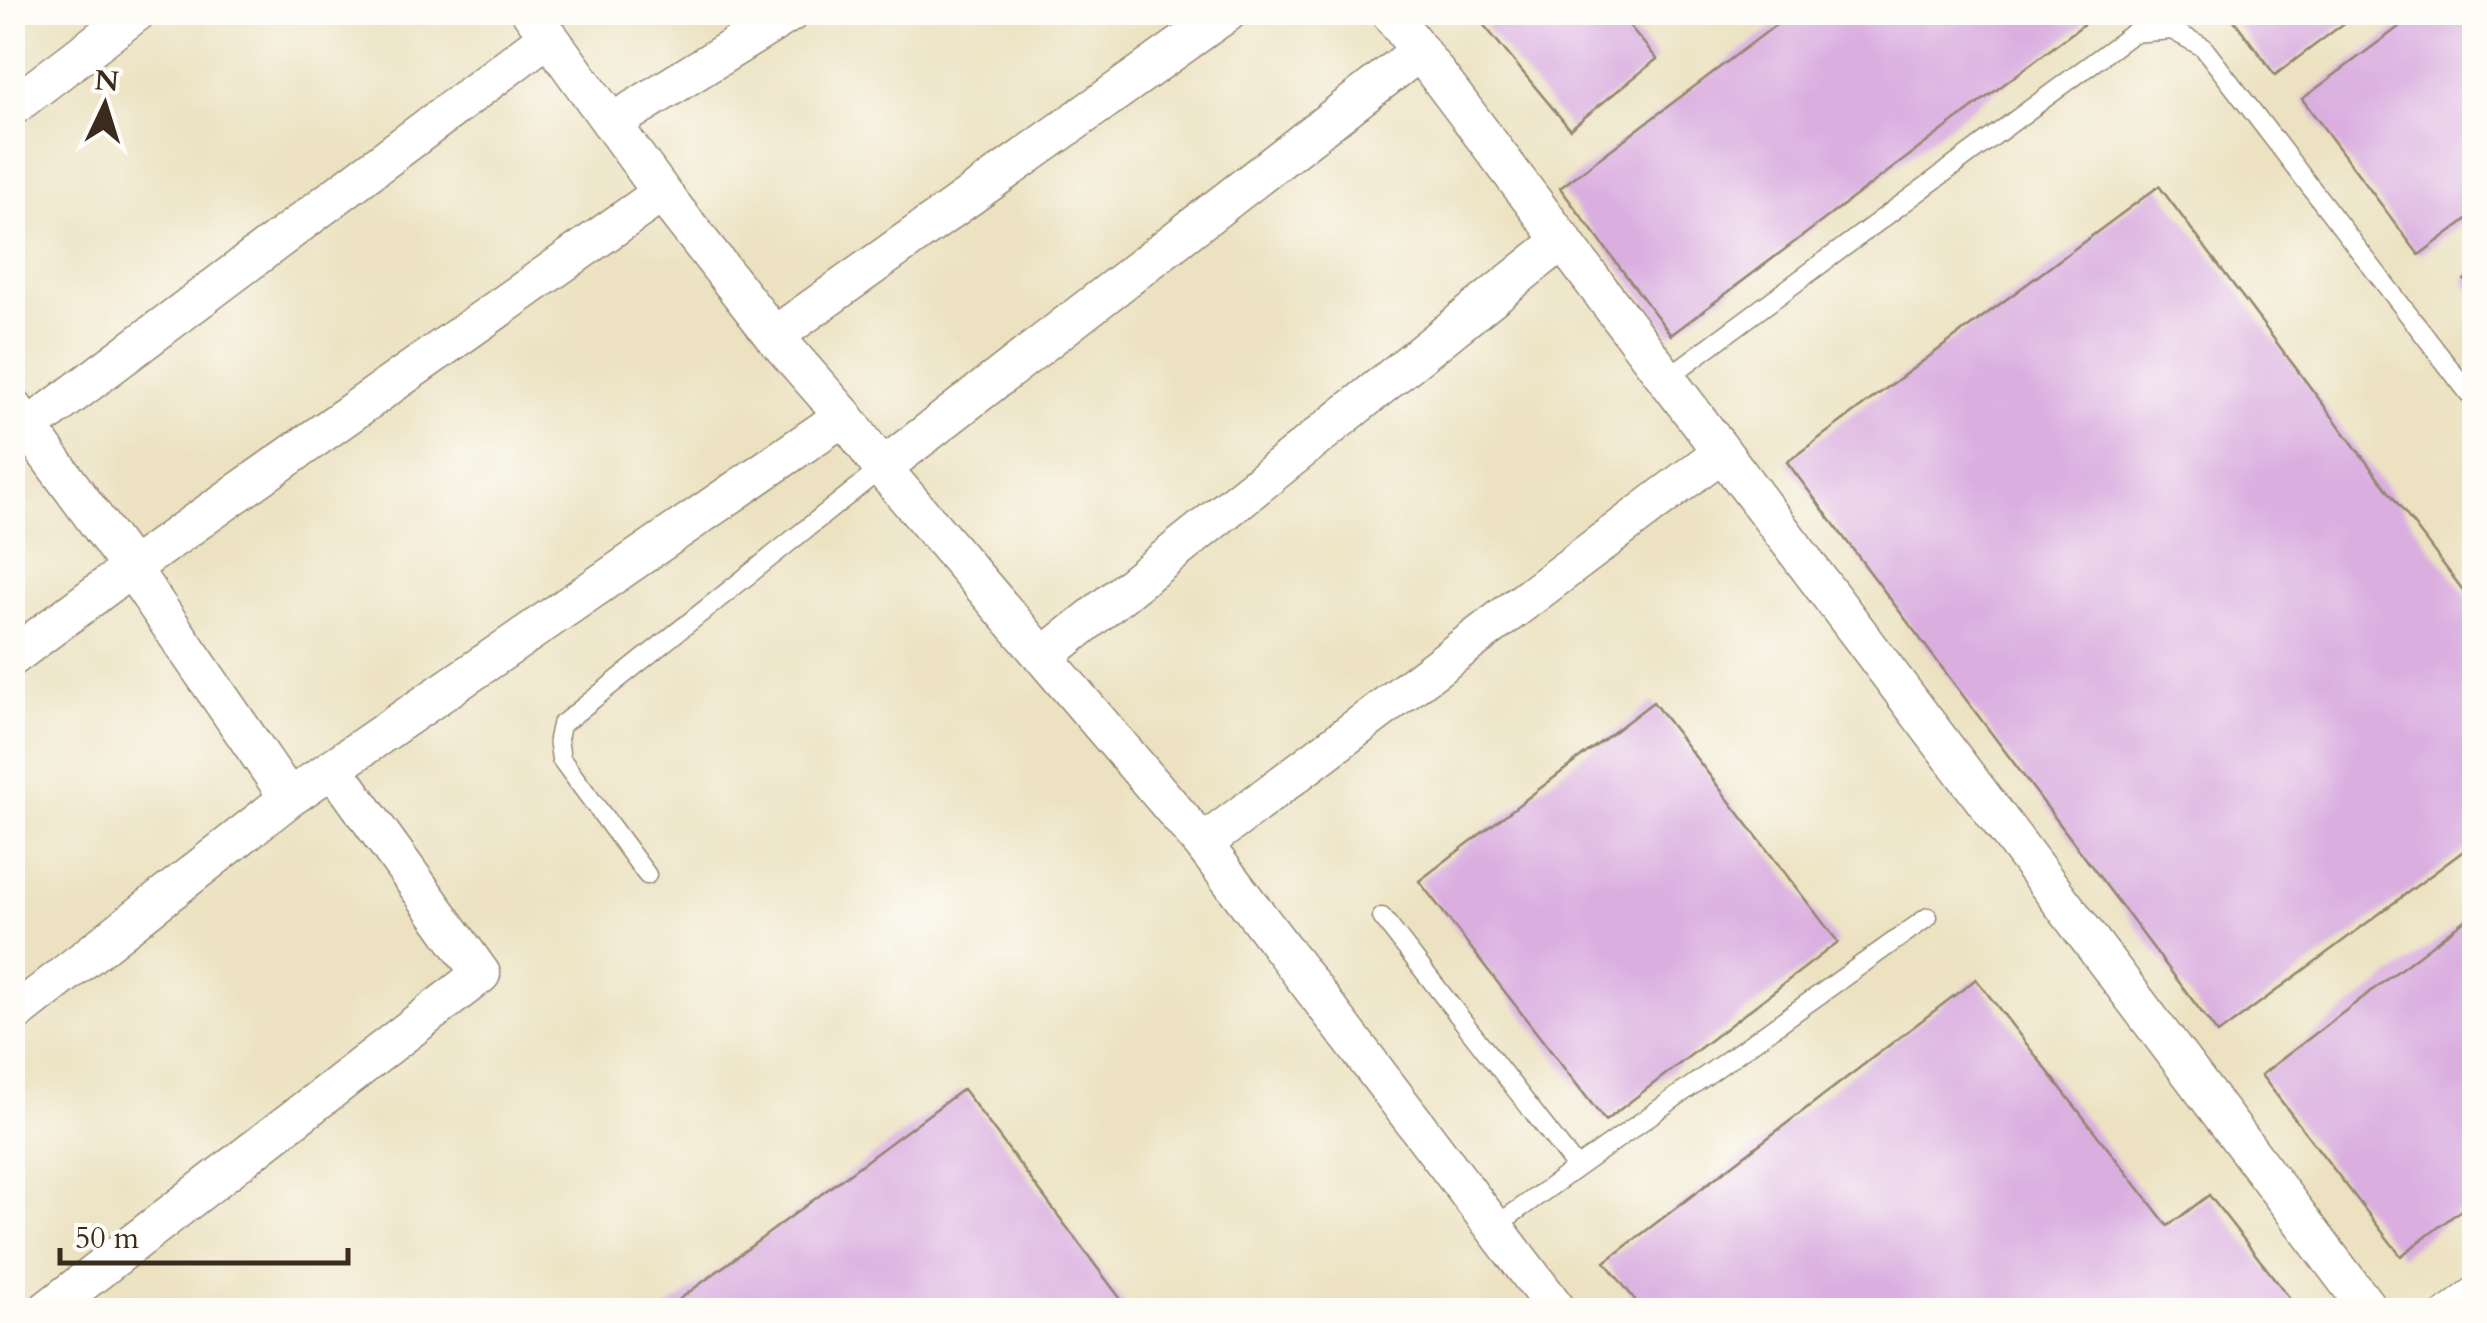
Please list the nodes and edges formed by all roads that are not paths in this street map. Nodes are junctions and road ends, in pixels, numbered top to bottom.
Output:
1 (138, 12) edge
2 (791, 12) edge
3 (1228, 12) edge
4 (1390, 12) edge
5 (540, 24) edge
6 (1420, 50) junction
7 (12, 108) edge
8 (612, 123) junction
9 (662, 193) junction
10 (1562, 240) junction
11 (774, 336) junction
12 (1666, 378) junction
13 (2474, 400) edge
14 (844, 416) junction
15 (18, 424) edge
16 (1722, 452) junction
17 (882, 468) junction
18 (131, 568) junction
19 (12, 657) edge
20 (1043, 657) junction
21 (334, 769) junction
22 (289, 798) junction
23 (1203, 844) junction
24 (647, 876) dead end
25 (1928, 916) dead end
26 (1382, 917) dead end
27 (12, 1016) edge
28 (1576, 1168) junction
29 (1494, 1227) junction
30 (2474, 1285) edge
31 (48, 1310) edge
32 (1557, 1310) edge
33 (2369, 1310) edge
34 (2441, 1310) edge

1 - 7 street
2 - 8 street
3 - 11 street
4 - 6 street
5 - 8 street
5 - 15 street
6 - 10 street
6 - 17 street
8 - 9 street
9 - 11 street
9 - 18 street
10 - 12 street
10 - 20 street
11 - 14 street
12 - 13 lane
12 - 16 street
14 - 17 street
14 - 21 street
15 - 18 street
16 - 23 street
16 - 33 street
17 - 20 street
17 - 24 lane
18 - 19 street
18 - 22 street
20 - 23 street
21 - 22 street
21 - 31 street
22 - 27 street
23 - 29 street
25 - 28 lane
26 - 28 lane
28 - 29 lane
29 - 32 street
30 - 34 lane

